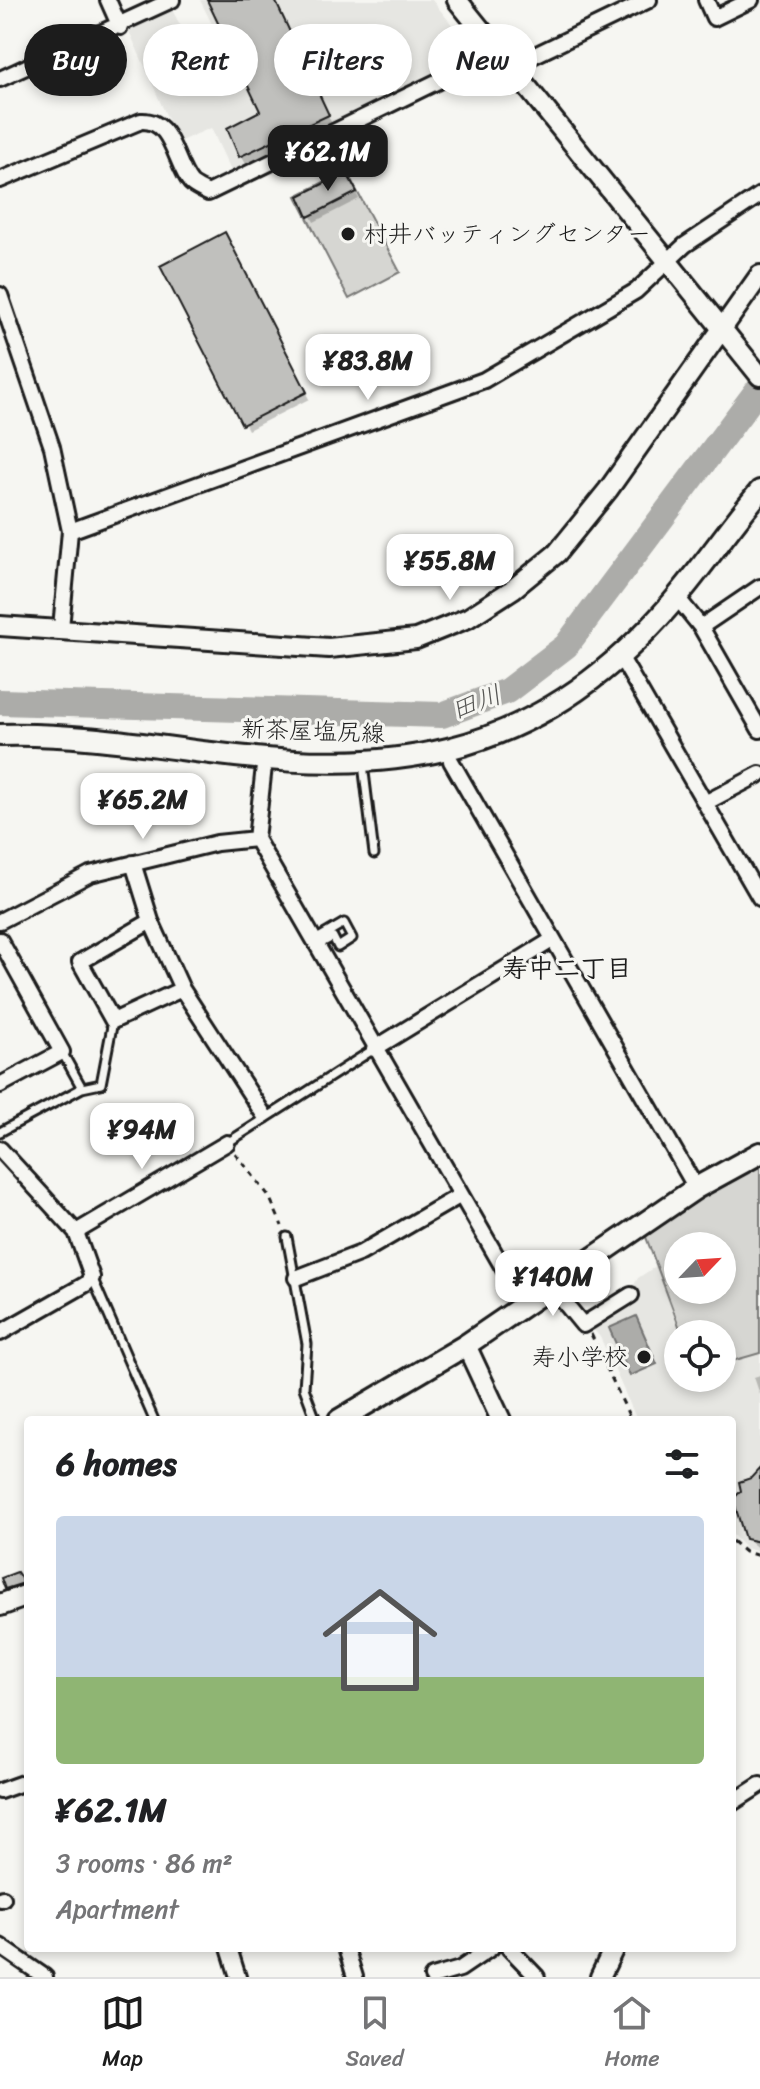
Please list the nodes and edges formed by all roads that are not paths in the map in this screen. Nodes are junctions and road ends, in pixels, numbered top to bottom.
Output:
1 (108, 0) edge
2 (172, 0) edge
3 (457, 0) edge
4 (649, 0) edge
5 (706, 0) edge
6 (751, 0) edge
7 (119, 24) edge
8 (126, 24) edge
9 (476, 24) edge
10 (537, 46) edge
11 (24, 69) edge
12 (0, 79) edge
13 (428, 94) edge
14 (533, 96) edge
15 (0, 180) edge
16 (760, 195) edge
17 (665, 261) junction
18 (760, 275) edge
19 (0, 295) edge
20 (726, 335) junction
21 (760, 376) edge
22 (760, 491) edge
23 (70, 531) junction
24 (760, 587) edge
25 (676, 596) junction
26 (0, 626) edge
27 (701, 627) junction
28 (61, 628) junction
29 (620, 656) junction
30 (760, 730) edge
31 (0, 735) edge
32 (265, 757) junction
33 (451, 761) dead end
34 (363, 764) junction
35 (760, 774) edge
36 (705, 803) junction
37 (256, 839) junction
38 (374, 854) dead end
39 (133, 863) junction
40 (760, 898) edge
41 (0, 921) edge
42 (151, 921) junction
43 (0, 940) edge
44 (552, 940) junction
45 (315, 943) junction
46 (182, 989) junction
47 (113, 1021) junction
48 (374, 1049) junction
49 (62, 1052) junction
50 (0, 1085) edge
51 (82, 1088) junction
52 (264, 1115) junction
53 (0, 1132) edge
54 (227, 1143) joint
55 (0, 1149) edge
56 (760, 1153) edge
57 (696, 1188) junction
58 (461, 1195) junction
59 (76, 1232) junction
60 (287, 1237) road end
61 (92, 1277) junction
62 (296, 1278) junction
63 (551, 1286) junction
64 (631, 1295) dead end
65 (524, 1304) junction
66 (0, 1333) edge
67 (466, 1345) junction
68 (152, 1416) edge
69 (314, 1416) edge
70 (346, 1416) edge
71 (499, 1416) edge
72 (24, 1596) edge
73 (0, 1605) edge
74 (24, 1782) edge
75 (760, 1785) edge
76 (0, 1791) edge
77 (736, 1800) edge
78 (0, 1946) edge
79 (230, 1952) edge
80 (347, 1952) edge
81 (485, 1952) edge
82 (513, 1952) edge
83 (612, 1952) edge
84 (45, 1977) edge
85 (238, 1977) edge
86 (355, 1977) edge
87 (432, 1977) edge
88 (537, 1977) edge
89 (600, 1977) edge

1 - 7 street
2 - 8 street
3 - 9 street
4 - 10 street
5 - 6 street
11 - 12 street
13 - 15 street
14 - 17 street
16 - 17 street
17 - 20 street
17 - 23 street
18 - 20 street
19 - 23 street
20 - 21 street
20 - 28 street
22 - 25 main road, 新茶屋塩尻線
23 - 28 street
24 - 27 street
25 - 27 street
25 - 29 main road, 新茶屋塩尻線
26 - 28 street
27 - 30 street
29 - 34 main road, 新茶屋塩尻線
29 - 36 street
31 - 32 main road, 新茶屋塩尻線
32 - 34 main road, 新茶屋塩尻線
32 - 37 street
33 - 44 street
34 - 38 lane
35 - 36 street
36 - 40 street
37 - 39 street
37 - 45 street
39 - 41 street
39 - 42 street
42 - 46 street
42 - 47 street
43 - 49 street
44 - 48 street
44 - 57 street
45 - 45 lane
45 - 48 street
46 - 47 street
46 - 52 street
47 - 51 lane
48 - 52 lane
48 - 58 street
49 - 50 street
49 - 51 lane
51 - 53 lane
52 - 54 lane
54 - 59 street
55 - 59 street
56 - 57 main road
57 - 63 main road
58 - 62 street
58 - 65 street
59 - 61 street
60 - 62 lane
61 - 66 street
61 - 68 lane
62 - 69 lane
63 - 64 street
63 - 65 main road
65 - 67 main road
67 - 70 main road
67 - 71 street
72 - 73 main road
74 - 76 street
75 - 77 street
78 - 84 street
79 - 85 street
80 - 86 street
81 - 87 street
82 - 88 street
83 - 89 street

